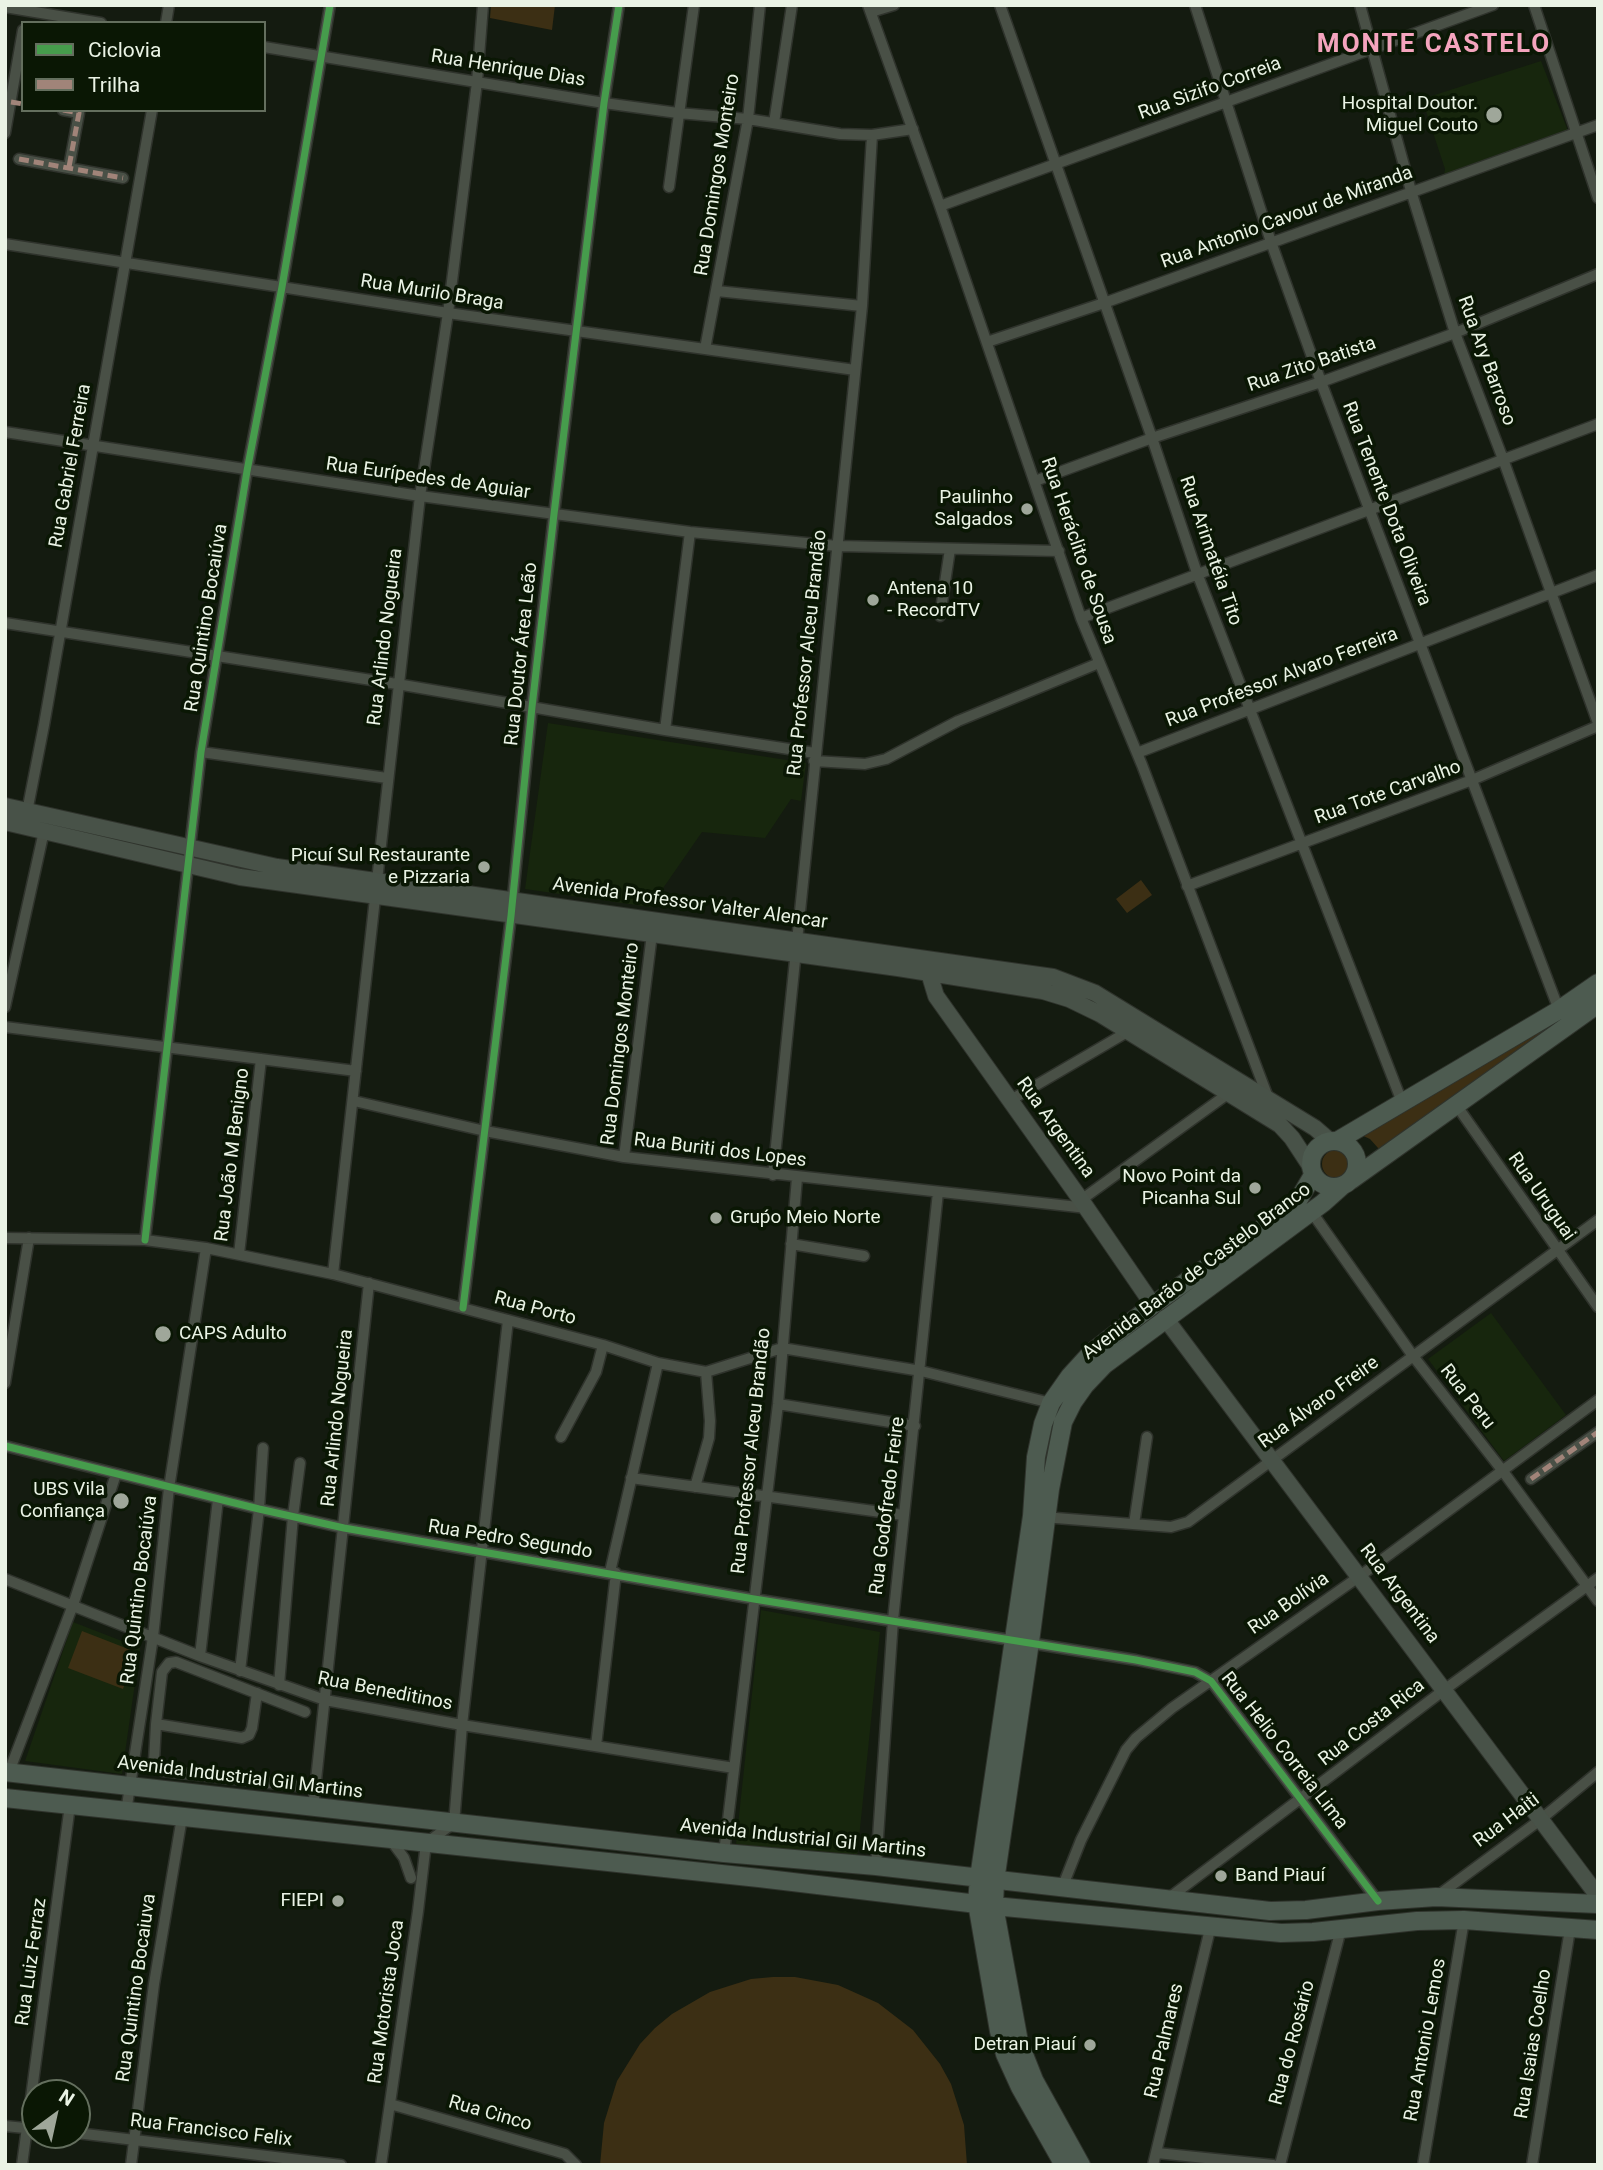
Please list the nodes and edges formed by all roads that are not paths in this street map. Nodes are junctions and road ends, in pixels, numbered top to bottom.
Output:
1 (330, 5) edge
2 (483, 5) edge
3 (619, 5) edge
4 (694, 5) edge
5 (760, 5) edge
6 (792, 5) edge
7 (894, 5) edge
8 (1000, 5) edge
9 (1195, 5) edge
10 (1360, 5) edge
11 (1493, 5) edge
12 (1534, 5) edge
13 (5, 7) edge
14 (27, 8) edge
15 (869, 9) edge
16 (92, 21) edge
17 (21, 41) edge
18 (266, 47) edge
19 (1371, 49) junction
20 (322, 55) junction
21 (477, 82) junction
22 (1225, 101) junction
23 (10, 102) junction
24 (604, 103) junction
25 (21, 104) edge
26 (79, 112) edge
27 (152, 112) edge
28 (678, 113) junction
29 (747, 119) junction
30 (774, 123) junction
31 (1598, 125) edge
32 (913, 129) junction
33 (5, 133) edge
34 (1575, 133) junction
35 (872, 135) junction
36 (19, 159) dead end
37 (1057, 165) junction
38 (69, 167) junction
39 (123, 178) dead end
40 (669, 187) dead end
41 (1411, 191) junction
42 (1598, 198) edge
43 (940, 206) junction
44 (1270, 242) junction
45 (5, 244) edge
46 (125, 263) junction
47 (1598, 274) edge
48 (282, 287) junction
49 (717, 291) junction
50 (1104, 303) junction
51 (862, 306) junction
52 (448, 313) junction
53 (576, 332) junction
54 (1455, 333) junction
55 (987, 342) junction
56 (705, 349) junction
57 (855, 370) junction
58 (1321, 382) junction
59 (1598, 424) edge
60 (5, 432) edge
61 (1152, 438) junction
62 (92, 447) junction
63 (1503, 459) junction
64 (247, 471) junction
65 (1035, 481) junction
66 (419, 496) junction
67 (1368, 509) junction
68 (554, 514) junction
69 (691, 532) junction
70 (838, 547) junction
71 (950, 549) junction
72 (1059, 551) junction
73 (1197, 573) junction
74 (1598, 575) edge
75 (1552, 592) junction
76 (940, 616) dead end
77 (1082, 618) junction
78 (5, 623) edge
79 (60, 632) junction
80 (1420, 643) junction
81 (218, 657) junction
82 (1099, 663) junction
83 (397, 684) junction
84 (532, 707) junction
85 (1250, 710) junction
86 (1598, 724) edge
87 (665, 730) junction
88 (201, 752) junction
89 (1137, 753) junction
90 (814, 757) junction
91 (387, 778) junction
92 (1472, 780) junction
93 (5, 806) edge
94 (25, 819) junction
95 (5, 822) edge
96 (44, 831) junction
97 (1301, 844) junction
98 (188, 856) junction
99 (1188, 886) junction
100 (375, 888) junction
101 (512, 908) junction
102 (652, 934) junction
103 (797, 947) junction
104 (930, 966) junction
105 (1598, 983) edge
106 (1598, 1004) edge
107 (5, 1007) edge
108 (1559, 1010) junction
109 (5, 1027) edge
110 (1129, 1031) junction
111 (169, 1047) junction
112 (261, 1059) junction
113 (356, 1071) junction
114 (1229, 1093) junction
115 (354, 1101) junction
116 (1009, 1101) junction
117 (1270, 1102) junction
118 (1402, 1102) junction
119 (1457, 1106) junction
120 (485, 1131) junction
121 (1333, 1141) junction
122 (624, 1157) junction
123 (1312, 1171) junction
124 (773, 1175) junction
125 (797, 1178) junction
126 (1346, 1183) junction
127 (938, 1192) junction
128 (1084, 1204) junction
129 (1311, 1211) junction
130 (1598, 1220) edge
131 (5, 1238) edge
132 (29, 1238) junction
133 (145, 1240) junction
134 (791, 1244) junction
135 (206, 1248) junction
136 (1556, 1251) junction
137 (239, 1254) junction
138 (864, 1256) dead end
139 (332, 1273) junction
140 (369, 1283) junction
141 (1598, 1307) edge
142 (463, 1308) junction
143 (1159, 1312) junction
144 (508, 1320) junction
145 (603, 1345) junction
146 (782, 1348) junction
147 (1413, 1356) junction
148 (658, 1363) junction
149 (921, 1371) junction
150 (706, 1372) junction
151 (5, 1383) edge
152 (1598, 1400) edge
153 (1051, 1403) junction
154 (778, 1404) junction
155 (915, 1426) junction
156 (1598, 1432) edge
157 (561, 1437) dead end
158 (1147, 1437) dead end
159 (5, 1446) edge
160 (263, 1448) dead end
161 (1272, 1459) junction
162 (300, 1464) dead end
163 (1502, 1470) junction
164 (116, 1474) junction
165 (631, 1478) junction
166 (1531, 1479) dead end
167 (695, 1487) junction
168 (169, 1488) junction
169 (766, 1497) junction
170 (218, 1499) junction
171 (259, 1509) junction
172 (902, 1515) junction
173 (293, 1516) junction
174 (1040, 1516) junction
175 (1134, 1524) junction
176 (344, 1528) junction
177 (482, 1552) junction
178 (613, 1573) junction
179 (1360, 1576) junction
180 (1598, 1578) edge
181 (5, 1579) edge
182 (1587, 1586) junction
183 (754, 1598) junction
184 (1598, 1601) edge
185 (73, 1605) junction
186 (893, 1620) junction
187 (153, 1637) junction
188 (1023, 1641) junction
189 (200, 1656) junction
190 (240, 1671) junction
191 (1211, 1681) junction
192 (279, 1685) junction
193 (1444, 1690) junction
194 (257, 1693) junction
195 (325, 1700) junction
196 (305, 1712) dead end
197 (156, 1724) junction
198 (462, 1725) junction
199 (596, 1746) junction
200 (734, 1768) junction
201 (7, 1772) edge
202 (1598, 1772) edge
203 (131, 1787) junction
204 (315, 1788) junction
205 (5, 1798) edge
206 (1302, 1798) junction
207 (70, 1805) junction
208 (313, 1808) junction
209 (127, 1812) junction
210 (182, 1817) junction
211 (1540, 1820) junction
212 (454, 1823) junction
213 (390, 1839) junction
214 (426, 1843) junction
215 (724, 1853) junction
216 (876, 1866) junction
217 (411, 1878) dead end
218 (987, 1880) junction
219 (1062, 1888) junction
220 (1598, 1896) edge
221 (1436, 1897) junction
222 (1169, 1898) junction
223 (1378, 1900) junction
224 (1598, 1904) edge
225 (985, 1905) junction
226 (1464, 1920) junction
227 (1210, 1925) junction
228 (1341, 1929) junction
229 (1570, 1929) junction
230 (1598, 1930) edge
231 (37, 2079) edge
232 (390, 2104) junction
233 (91, 2134) edge
234 (134, 2139) junction
235 (1155, 2162) edge
236 (131, 2165) edge
237 (341, 2165) edge
238 (381, 2165) edge
239 (576, 2165) edge
240 (1064, 2165) edge
241 (1080, 2165) edge
242 (1273, 2165) edge
243 (1280, 2165) edge
244 (1423, 2165) edge
245 (1532, 2165) edge

1 - 20 street, Rua Quintino Bocaiúva
2 - 21 street, Rua Arlindo Nogueira
3 - 24 street, Rua Doutor Área Leão
4 - 28 street
5 - 29 street, Rua Domingos Monteiro
6 - 30 street
7 - 15 street
8 - 37 street, Rua Arimatéia Tito
9 - 22 street, Rua Tenente Dota Oliveira
10 - 19 street, Rua Ary Barroso
11 - 19 street, Rua Sizifo Correia
12 - 34 street
13 - 14 street
14 - 16 street
15 - 32 street, Rua Heráclito de Sousa
17 - 23 street
18 - 20 street, Rua Henrique Dias
19 - 22 street, Rua Sizifo Correia
19 - 41 street, Rua Ary Barroso
20 - 21 street, Rua Henrique Dias
20 - 48 street, Rua Quintino Bocaiúva
21 - 24 street, Rua Henrique Dias
21 - 52 street, Rua Arlindo Nogueira
22 - 37 street, Rua Sizifo Correia
22 - 44 street, Rua Tenente Dota Oliveira
23 - 25 street
23 - 33 street
24 - 28 street, Rua Henrique Dias
24 - 53 street, Rua Doutor Área Leão
26 - 38 street
27 - 46 street, Rua Gabriel Ferreira
28 - 29 street, Rua Henrique Dias
28 - 40 street
29 - 30 street, Rua Henrique Dias
29 - 49 street, Rua Domingos Monteiro
30 - 35 street, Rua Henrique Dias
31 - 34 street, Rua Antonio Cavour de Miranda
32 - 35 street, Rua Henrique Dias
32 - 43 street, Rua Heráclito de Sousa
34 - 41 street, Rua Antonio Cavour de Miranda
34 - 42 street
35 - 51 street, Rua Professor Alceu Brandão
36 - 38 street
37 - 43 street, Rua Sizifo Correia
37 - 50 street, Rua Arimatéia Tito
38 - 39 street
41 - 44 street, Rua Antonio Cavour de Miranda
41 - 54 street, Rua Ary Barroso
43 - 55 street, Rua Heráclito de Sousa
44 - 50 street, Rua Antonio Cavour de Miranda
44 - 58 street, Rua Tenente Dota Oliveira
45 - 46 street, Rua Murilo Braga
46 - 48 street, Rua Murilo Braga
46 - 62 street, Rua Gabriel Ferreira
47 - 54 street, Rua Zito Batista
48 - 52 street, Rua Murilo Braga
48 - 64 street, Rua Quintino Bocaiúva
49 - 51 street
49 - 56 street, Rua Domingos Monteiro
50 - 55 street, Rua Antonio Cavour de Miranda
50 - 61 street, Rua Arimatéia Tito
51 - 57 street, Rua Professor Alceu Brandão
52 - 53 street, Rua Murilo Braga
52 - 66 street, Rua Arlindo Nogueira
53 - 56 street, Rua Murilo Braga
53 - 68 street, Rua Doutor Área Leão
54 - 58 street, Rua Zito Batista
54 - 63 street, Rua Ary Barroso
55 - 65 street, Rua Heráclito de Sousa
56 - 57 street, Rua Murilo Braga
57 - 70 street, Rua Professor Alceu Brandão
58 - 61 street, Rua Zito Batista
58 - 67 street, Rua Tenente Dota Oliveira
59 - 63 street
60 - 62 street, Rua Eurípedes de Aguiar
61 - 65 street, Rua Zito Batista
61 - 73 street, Rua Arimatéia Tito
62 - 64 street, Rua Eurípedes de Aguiar
62 - 79 street, Rua Gabriel Ferreira
63 - 67 street
63 - 75 street, Rua Ary Barroso
64 - 66 street, Rua Eurípedes de Aguiar
64 - 81 street, Rua Quintino Bocaiúva
65 - 72 street, Rua Heráclito de Sousa
66 - 68 street, Rua Eurípedes de Aguiar
66 - 83 street, Rua Arlindo Nogueira
67 - 73 street
67 - 80 street, Rua Tenente Dota Oliveira
68 - 69 street, Rua Eurípedes de Aguiar
68 - 84 street, Rua Doutor Área Leão
69 - 70 street, Rua Eurípedes de Aguiar
69 - 87 street
70 - 71 street, Rua Eurípedes de Aguiar
70 - 90 street, Rua Professor Alceu Brandão
71 - 72 street, Rua Eurípedes de Aguiar
71 - 76 street
72 - 77 street, Rua Heráclito de Sousa
73 - 77 street
73 - 85 street, Rua Arimatéia Tito
74 - 75 street, Rua Professor Alvaro Ferreira
75 - 80 street, Rua Professor Alvaro Ferreira
75 - 86 street, Rua Ary Barroso
77 - 82 street, Rua Heráclito de Sousa
78 - 79 street
79 - 81 street
79 - 94 street, Rua Gabriel Ferreira
80 - 85 street, Rua Professor Alvaro Ferreira
80 - 92 street, Rua Tenente Dota Oliveira
81 - 83 street
81 - 88 street, Rua Quintino Bocaiúva
82 - 89 street, Rua Heráclito de Sousa
82 - 90 street
83 - 84 street
83 - 91 street, Rua Arlindo Nogueira
84 - 87 street
84 - 101 street, Rua Doutor Área Leão
85 - 89 street, Rua Professor Alvaro Ferreira
85 - 97 street, Rua Arimatéia Tito
86 - 92 street, Rua Tote Carvalho
87 - 90 street
88 - 91 street
88 - 98 street, Rua Quintino Bocaiúva
89 - 99 street, Rua Heráclito de Sousa
90 - 103 street, Rua Professor Alceu Brandão
91 - 100 street, Rua Arlindo Nogueira
92 - 97 street, Rua Tote Carvalho
92 - 108 street, Rua Tenente Dota Oliveira
93 - 94 main road, Avenida Professor Valter Alencar
94 - 95 main road, Avenida Professor Valter Alencar
94 - 96 main road, Avenida Professor Valter Alencar
94 - 98 main road, Avenida Professor Valter Alencar
96 - 98 main road, Avenida Professor Valter Alencar
96 - 107 street
97 - 99 street, Rua Tote Carvalho
97 - 118 street, Rua Arimatéia Tito
98 - 100 main road, Avenida Professor Valter Alencar
98 - 111 street, Rua Quintino Bocaiúva
99 - 117 street, Rua Heráclito de Sousa
100 - 101 main road, Avenida Professor Valter Alencar
100 - 113 street, Rua Arlindo Nogueira
101 - 102 main road, Avenida Professor Valter Alencar
101 - 103 main road, Avenida Professor Valter Alencar
101 - 120 street, Rua Doutor Área Leão
102 - 103 main road, Avenida Professor Valter Alencar
102 - 122 street, Rua Domingos Monteiro
103 - 104 main road, Avenida Professor Valter Alencar
103 - 124 street, Rua Professor Alceu Brandão
104 - 110 main road, Avenida Professor Valter Alencar
104 - 116 main road, Rua Argentina
104 - 117 main road, Avenida Professor Valter Alencar
105 - 108 main road
106 - 119 main road, Avenida Barão de Castelo Branco
108 - 118 main road
109 - 111 street
110 - 114 main road, Avenida Professor Valter Alencar
110 - 116 street
111 - 112 street
111 - 133 street, Rua Quintino Bocaiúva
112 - 113 street
112 - 137 street, Rua João M Benigno
113 - 115 street, Rua Arlindo Nogueira
114 - 123 main road, Avenida Professor Valter Alencar
114 - 128 street
115 - 120 street, Rua Buriti dos Lopes
115 - 139 street, Rua Arlindo Nogueira
116 - 128 main road, Rua Argentina
117 - 121 main road, Avenida Professor Valter Alencar
118 - 121 main road
119 - 126 main road, Avenida Barão de Castelo Branco
119 - 136 street, Rua Uruguai
120 - 122 street, Rua Buriti dos Lopes
120 - 142 street, Rua Doutor Área Leão
121 - 123 main road
121 - 126 main road
122 - 124 street, Rua Buriti dos Lopes
123 - 126 main road
123 - 143 main road, Avenida Barão de Castelo Branco
124 - 125 street, Rua Buriti dos Lopes
125 - 127 street, Rua Buriti dos Lopes
125 - 134 street, Rua Professor Alceu Brandão
126 - 129 main road, Avenida Barão de Castelo Branco
127 - 128 street, Rua Buriti dos Lopes
127 - 149 street, Rua Godofredo Freire
128 - 143 main road, Rua Argentina
129 - 143 main road, Avenida Barão de Castelo Branco
129 - 147 street, Rua Peru
130 - 136 street, Rua Álvaro Freire
131 - 132 street, Rua Porto
132 - 133 street, Rua Porto
132 - 151 street
133 - 135 street, Rua Porto
134 - 138 street
134 - 146 street, Rua Professor Alceu Brandão
135 - 137 street, Rua Porto
135 - 168 street, Rua Quintino Bocaiúva
136 - 141 street, Rua Uruguai
136 - 147 street, Rua Álvaro Freire
137 - 139 street, Rua Porto
139 - 140 street, Rua Porto
140 - 142 street, Rua Porto
140 - 176 street, Rua Arlindo Nogueira
142 - 144 street, Rua Porto
143 - 153 main road, Avenida Barão de Castelo Branco
143 - 161 main road, Rua Argentina
143 - 174 main road, Avenida Barão de Castelo Branco
144 - 145 street, Rua Porto
144 - 177 street
145 - 148 street, Rua Porto
145 - 157 street
146 - 149 street, Rua Porto
146 - 150 street, Rua Porto
146 - 154 street, Rua Professor Alceu Brandão
147 - 161 street, Rua Álvaro Freire
147 - 163 street, Rua Peru
148 - 150 street, Rua Porto
148 - 165 street
149 - 153 street, Rua Porto
149 - 155 street, Rua Godofredo Freire
150 - 167 street
152 - 163 street, Rua Bolívia
153 - 174 main road, Avenida Barão de Castelo Branco
154 - 155 street
154 - 169 street, Rua Professor Alceu Brandão
155 - 172 street, Rua Godofredo Freire
156 - 166 street
158 - 175 street
159 - 164 street, Rua Pedro Segundo
160 - 171 street
161 - 175 street, Rua Álvaro Freire
161 - 179 main road, Rua Argentina
162 - 173 street
163 - 179 street, Rua Bolívia
163 - 182 street, Rua Peru
164 - 168 street, Rua Pedro Segundo
164 - 185 street
165 - 167 street
165 - 178 street
167 - 169 street
168 - 170 street, Rua Pedro Segundo
168 - 187 street, Rua Quintino Bocaiúva
169 - 172 street
169 - 183 street, Rua Professor Alceu Brandão
170 - 171 street, Rua Pedro Segundo
170 - 189 street
171 - 173 street, Rua Pedro Segundo
171 - 190 street
172 - 186 street, Rua Godofredo Freire
173 - 176 street, Rua Pedro Segundo
173 - 192 street
174 - 175 street, Rua Álvaro Freire
174 - 188 main road, Avenida Barão de Castelo Branco
176 - 177 street, Rua Pedro Segundo
176 - 195 street, Rua Arlindo Nogueira
177 - 178 street, Rua Pedro Segundo
177 - 198 street
178 - 183 street, Rua Pedro Segundo
178 - 199 street
179 - 191 street, Rua Bolívia
179 - 193 main road, Rua Argentina
180 - 182 street, Rua Costa Rica
181 - 185 street, Rua Beneditinos
182 - 184 street, Rua Peru
182 - 193 street, Rua Costa Rica
183 - 186 street, Rua Pedro Segundo
183 - 200 street, Rua Professor Alceu Brandão
185 - 187 street, Rua Beneditinos
185 - 201 street
186 - 188 street, Rua Pedro Segundo
186 - 216 street, Rua Godofredo Freire
187 - 189 street, Rua Beneditinos
187 - 203 street, Rua Quintino Bocaiúva
188 - 191 street, Rua Helio Correia Lima
188 - 218 main road, Avenida Barão de Castelo Branco
189 - 190 street, Rua Beneditinos
190 - 192 street, Rua Beneditinos
191 - 206 street, Rua Helio Correia Lima
191 - 219 street, Rua Bolívia
192 - 195 street, Rua Beneditinos
193 - 206 street, Rua Costa Rica
193 - 211 main road, Rua Argentina
194 - 196 street
194 - 197 street
194 - 197 street
195 - 198 street, Rua Beneditinos
195 - 204 street, Rua Arlindo Nogueira
197 - 204 street
198 - 199 street, Rua Beneditinos
198 - 212 street
199 - 200 street, Rua Beneditinos
200 - 215 street, Rua Professor Alceu Brandão
201 - 203 main road, Avenida Industrial Gil Martins
202 - 211 street, Rua Haiti
203 - 208 main road, Avenida Industrial Gil Martins
203 - 209 street, Rua Quintino Bocaiúva
204 - 208 street, Rua Arlindo Nogueira
205 - 207 main road
206 - 222 street, Rua Costa Rica
206 - 223 street, Rua Helio Correia Lima
207 - 209 main road
207 - 231 street, Rua Luiz Ferraz
208 - 212 main road, Avenida Industrial Gil Martins
209 - 210 main road
210 - 213 main road
210 - 234 street, Rua Quintino Bocaiuva
211 - 220 main road, Rua Argentina
211 - 221 street, Rua Haiti
212 - 214 street
212 - 215 main road, Avenida Industrial Gil Martins
213 - 214 main road
213 - 217 street
214 - 225 main road
214 - 232 street, Rua Motorista Joca
215 - 216 main road, Avenida Industrial Gil Martins
216 - 218 main road, Avenida Industrial Gil Martins
218 - 219 main road, Avenida Industrial Gil Martins
218 - 225 main road, Avenida Barão de Castelo Branco
219 - 222 main road, Avenida Industrial Gil Martins
221 - 223 main road, Avenida Industrial Gil Martins
221 - 224 main road, Avenida Industrial Gil Martins
222 - 223 main road, Avenida Industrial Gil Martins
225 - 227 main road
225 - 240 main road, Avenida Barão de Castelo Branco
225 - 241 main road, Avenida Barão de Castelo Branco
226 - 228 main road
226 - 229 main road
226 - 244 street, Rua Antonio Lemos
227 - 228 main road
227 - 235 street, Rua Palmares
228 - 243 street, Rua do Rosário
229 - 230 main road
229 - 245 street, Rua Isaias Coelho
232 - 238 street, Rua Motorista Joca
232 - 239 street, Rua Cinco
233 - 234 street, Rua Francisco Felix
234 - 236 street, Rua Quintino Bocaiuva
234 - 237 street, Rua Francisco Felix
235 - 242 street

